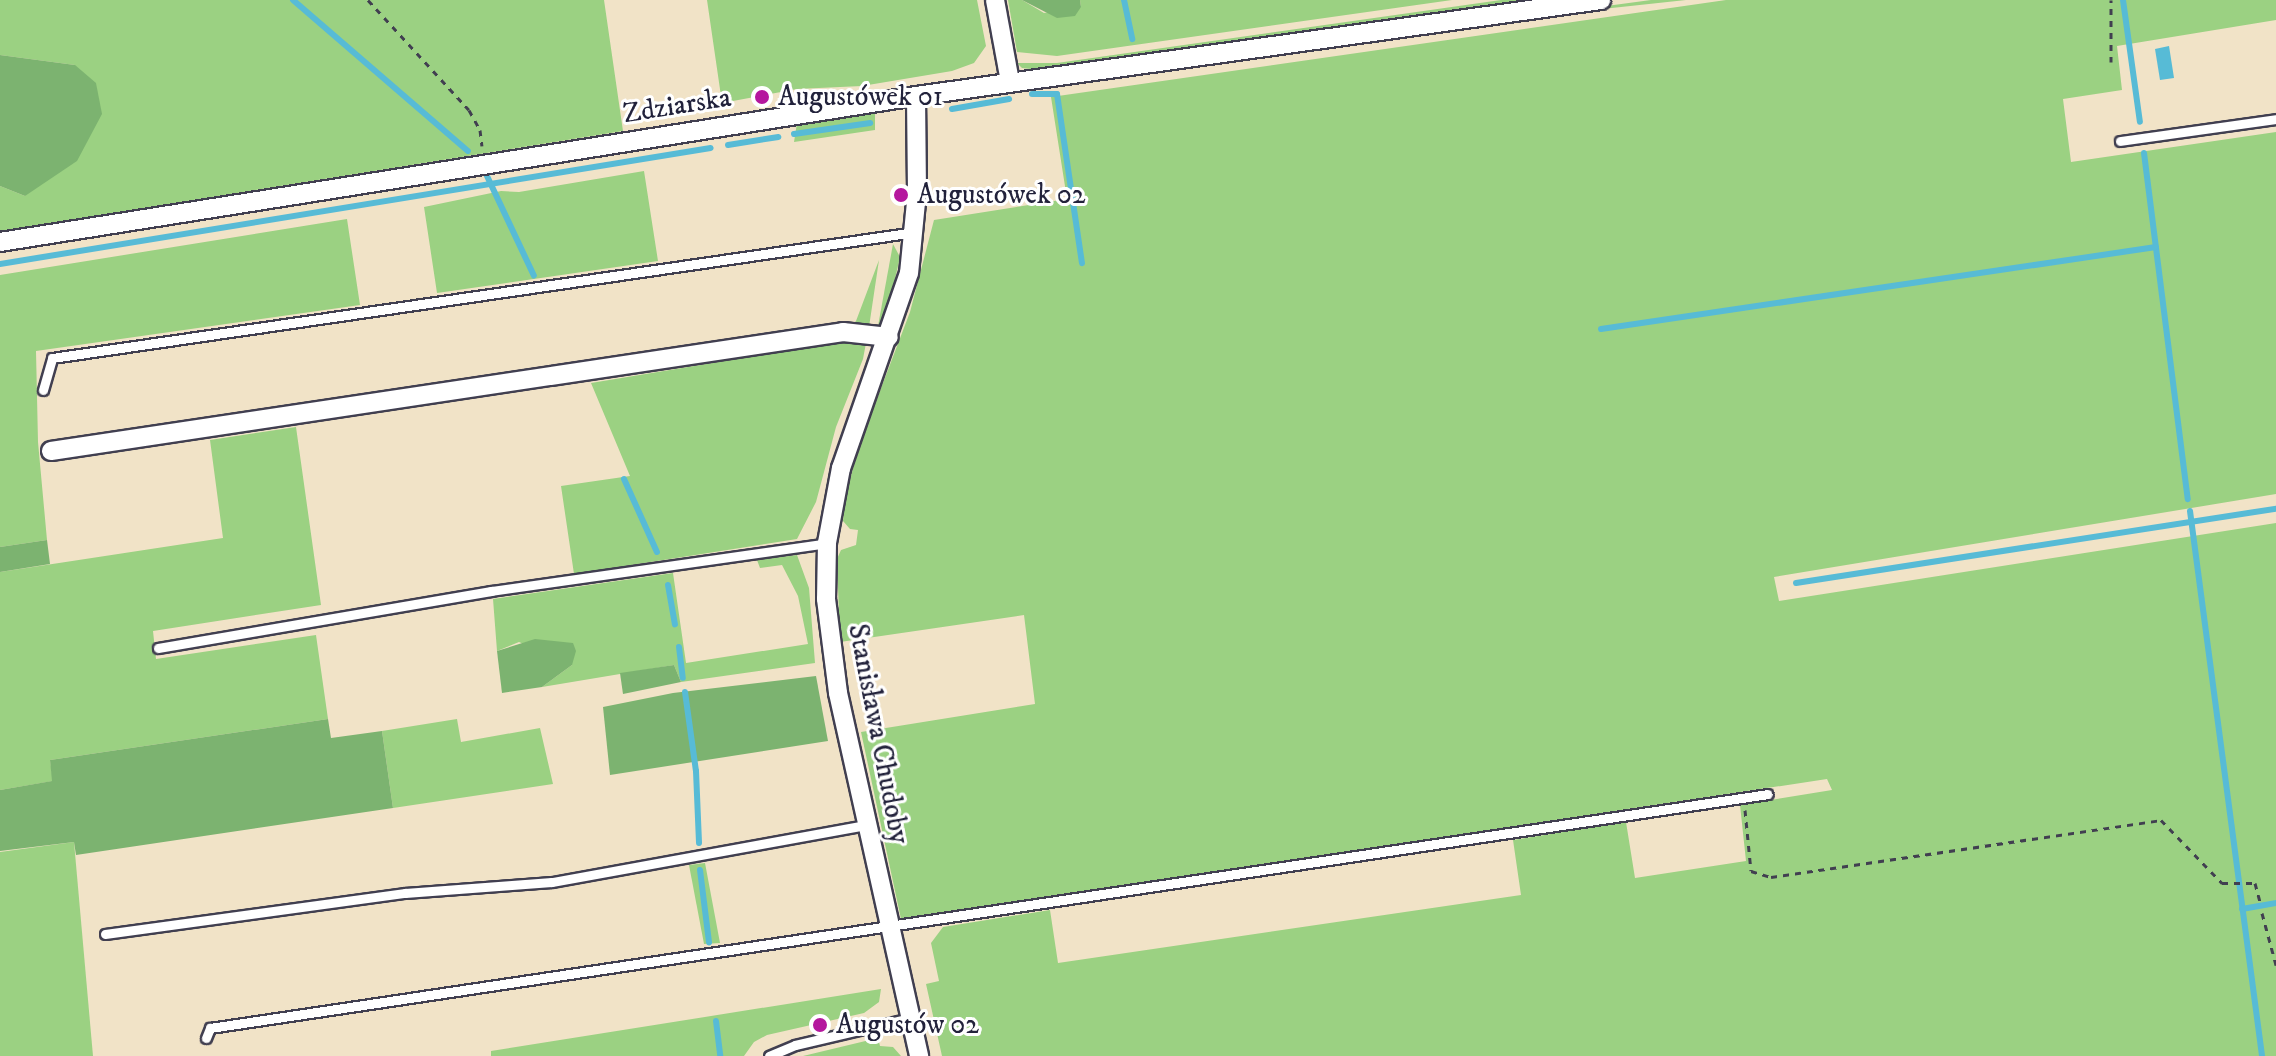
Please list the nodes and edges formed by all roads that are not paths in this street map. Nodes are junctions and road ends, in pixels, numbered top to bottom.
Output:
1 (995, 0) edge
2 (1601, 0) edge
3 (1010, 82) junction
4 (916, 96) junction
5 (2276, 119) edge
6 (2120, 141) dead end
7 (916, 232) junction
8 (0, 242) edge
9 (889, 337) junction
10 (43, 390) dead end
11 (51, 451) dead end
12 (827, 543) junction
13 (158, 648) dead end
14 (1768, 794) dead end
15 (867, 825) junction
16 (888, 927) junction
17 (105, 934) dead end
18 (910, 1018) junction
19 (206, 1038) dead end
20 (769, 1056) edge
21 (919, 1056) edge

1 - 3 street
2 - 3 street, Zdziarska
3 - 4 street, Zdziarska
4 - 7 street, Stanisława Chudoby
4 - 8 street, Zdziarska
5 - 6 lane
7 - 9 street, Stanisława Chudoby
7 - 10 lane
9 - 11 street
9 - 12 street, Stanisława Chudoby
12 - 13 lane
12 - 15 street, Stanisława Chudoby
14 - 16 lane
15 - 16 street, Stanisława Chudoby
15 - 17 lane
16 - 18 street, Stanisława Chudoby
16 - 19 lane
18 - 20 lane
18 - 21 street, Stanisława Chudoby

